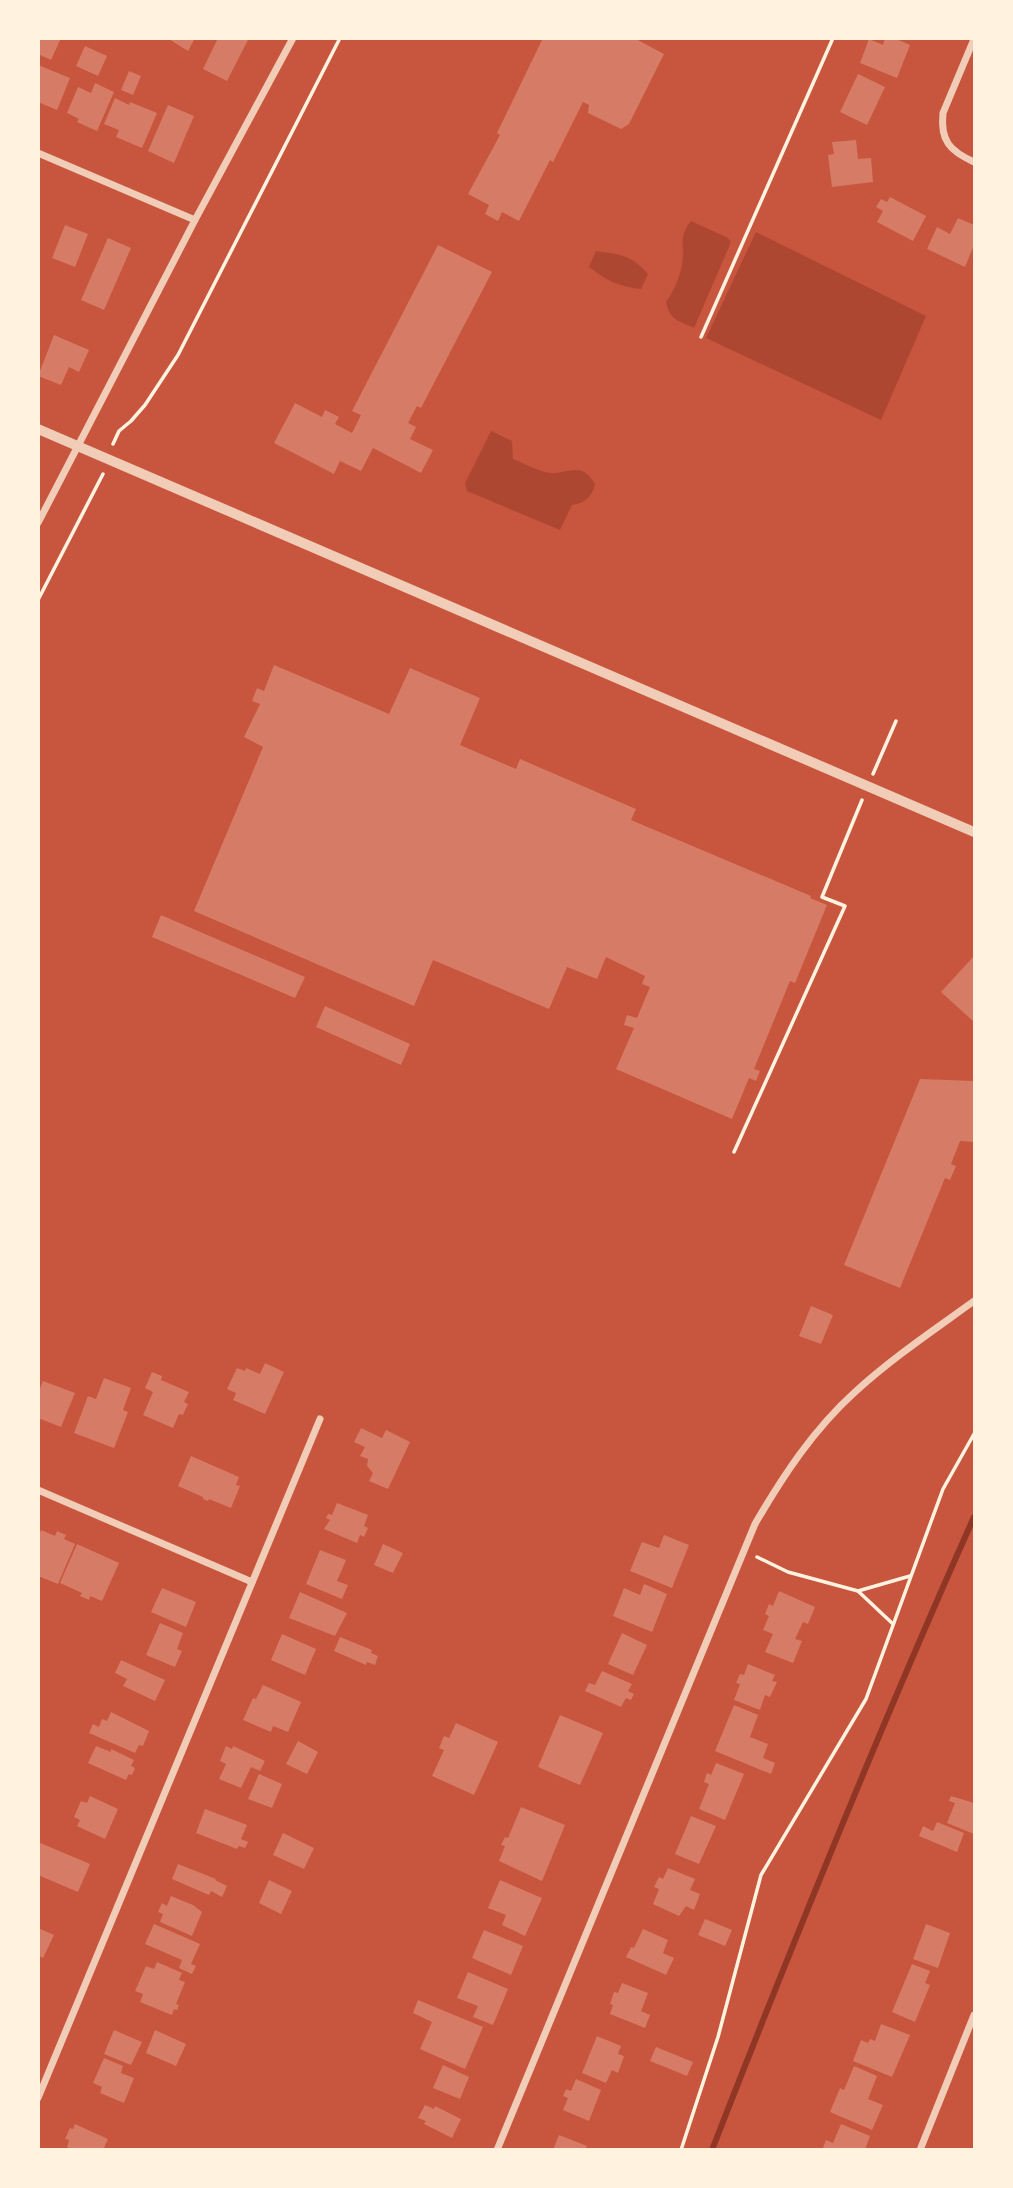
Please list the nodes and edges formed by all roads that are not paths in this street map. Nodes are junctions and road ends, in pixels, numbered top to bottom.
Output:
1 (293, 38) edge
2 (975, 39) edge
3 (38, 153) edge
4 (975, 162) edge
5 (195, 220) junction
6 (38, 429) edge
7 (79, 446) junction
8 (38, 523) edge
9 (975, 832) edge
10 (975, 1301) edge
11 (320, 1419) dead end
12 (38, 1490) edge
13 (252, 1582) junction
14 (975, 2015) edge
15 (38, 2098) edge
16 (496, 2150) edge
17 (920, 2150) edge

1 - 5 street
2 - 4 street
3 - 5 street
5 - 7 street
6 - 7 street
7 - 8 street
7 - 9 street
10 - 16 street
11 - 13 street
12 - 13 street
13 - 15 street
14 - 17 street

